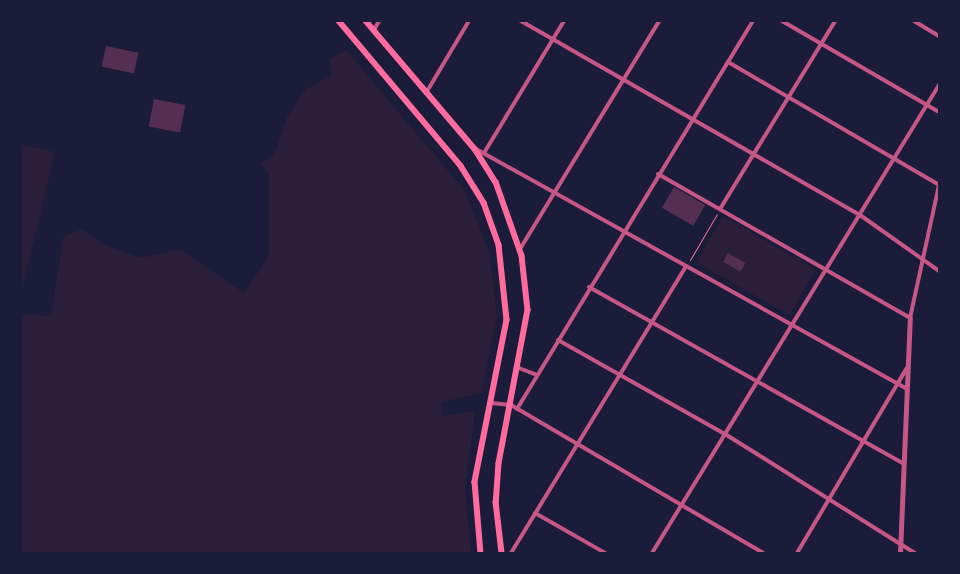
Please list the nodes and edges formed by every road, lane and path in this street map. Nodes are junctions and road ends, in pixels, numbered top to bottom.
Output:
1 (339, 21) edge
2 (366, 21) edge
3 (379, 21) edge
4 (470, 21) edge
5 (521, 21) edge
6 (564, 21) edge
7 (658, 21) edge
8 (753, 21) edge
9 (782, 21) edge
10 (835, 21) edge
11 (914, 21) edge
12 (374, 30) junction
13 (939, 36) edge
14 (554, 39) junction
15 (821, 44) junction
16 (728, 62) junction
17 (624, 78) junction
18 (939, 85) edge
19 (426, 93) junction
20 (789, 97) junction
21 (927, 105) junction
22 (939, 112) edge
23 (694, 117) junction
24 (475, 149) junction
25 (484, 153) junction
26 (755, 153) junction
27 (894, 159) junction
28 (658, 174) junction
29 (939, 185) edge
30 (555, 193) junction
31 (720, 209) junction
32 (860, 215) junction
33 (623, 230) junction
34 (520, 249) junction
35 (922, 262) junction
36 (686, 266) junction
37 (826, 270) junction
38 (939, 271) edge
39 (589, 287) junction
40 (910, 318) junction
41 (652, 322) junction
42 (792, 325) junction
43 (558, 340) junction
44 (908, 367) junction
45 (520, 368) junction
46 (620, 374) junction
47 (537, 375) junction
48 (757, 382) junction
49 (898, 384) junction
50 (907, 388) junction
51 (492, 403) junction
52 (511, 405) junction
53 (517, 409) junction
54 (725, 434) junction
55 (864, 441) junction
56 (577, 444) junction
57 (904, 464) junction
58 (830, 497) junction
59 (682, 505) junction
60 (535, 513) junction
61 (901, 543) junction
62 (481, 553) edge
63 (502, 553) edge
64 (511, 553) edge
65 (605, 553) edge
66 (652, 553) edge
67 (763, 553) edge
68 (797, 553) edge
69 (900, 553) edge
70 (915, 553) edge

1 - 51 main road
2 - 12 main road
3 - 12 street
4 - 19 street
5 - 14 street
6 - 14 street
7 - 17 street
8 - 16 street
9 - 15 street
10 - 15 street
11 - 13 street
12 - 19 main road
14 - 17 street
14 - 25 street
15 - 20 street
15 - 21 street
16 - 20 street
16 - 23 street
17 - 23 street
17 - 30 street
18 - 21 street
19 - 24 main road
20 - 26 street
20 - 27 street
21 - 22 street
21 - 27 street
23 - 26 street
23 - 28 street
24 - 25 street
24 - 34 main road
25 - 30 street
26 - 31 street
26 - 32 street
27 - 29 street
27 - 32 street
28 - 31 street
28 - 33 street
29 - 35 street
30 - 33 street
30 - 34 street
31 - 36 path
31 - 37 street
32 - 35 street
32 - 37 street
33 - 36 street
33 - 39 street
34 - 45 main road
35 - 38 street
35 - 40 street
36 - 41 street
36 - 42 street
37 - 40 street
37 - 42 street
39 - 41 street
39 - 43 street
40 - 44 street
41 - 46 street
41 - 48 street
42 - 48 street
42 - 49 street
43 - 46 street
43 - 47 street
44 - 49 street
44 - 50 street
45 - 47 street
45 - 52 main road
46 - 54 street
46 - 56 street
47 - 53 street
48 - 54 street
48 - 55 street
49 - 50 street
49 - 55 street
50 - 57 street
51 - 52 street
51 - 62 main road
52 - 53 street
52 - 63 main road
53 - 56 street
54 - 58 street
54 - 59 street
55 - 57 street
55 - 58 street
56 - 59 street
56 - 60 street
57 - 61 street
58 - 61 street
58 - 68 street
59 - 66 street
59 - 67 street
60 - 64 street
60 - 65 street
61 - 69 street
61 - 70 street

